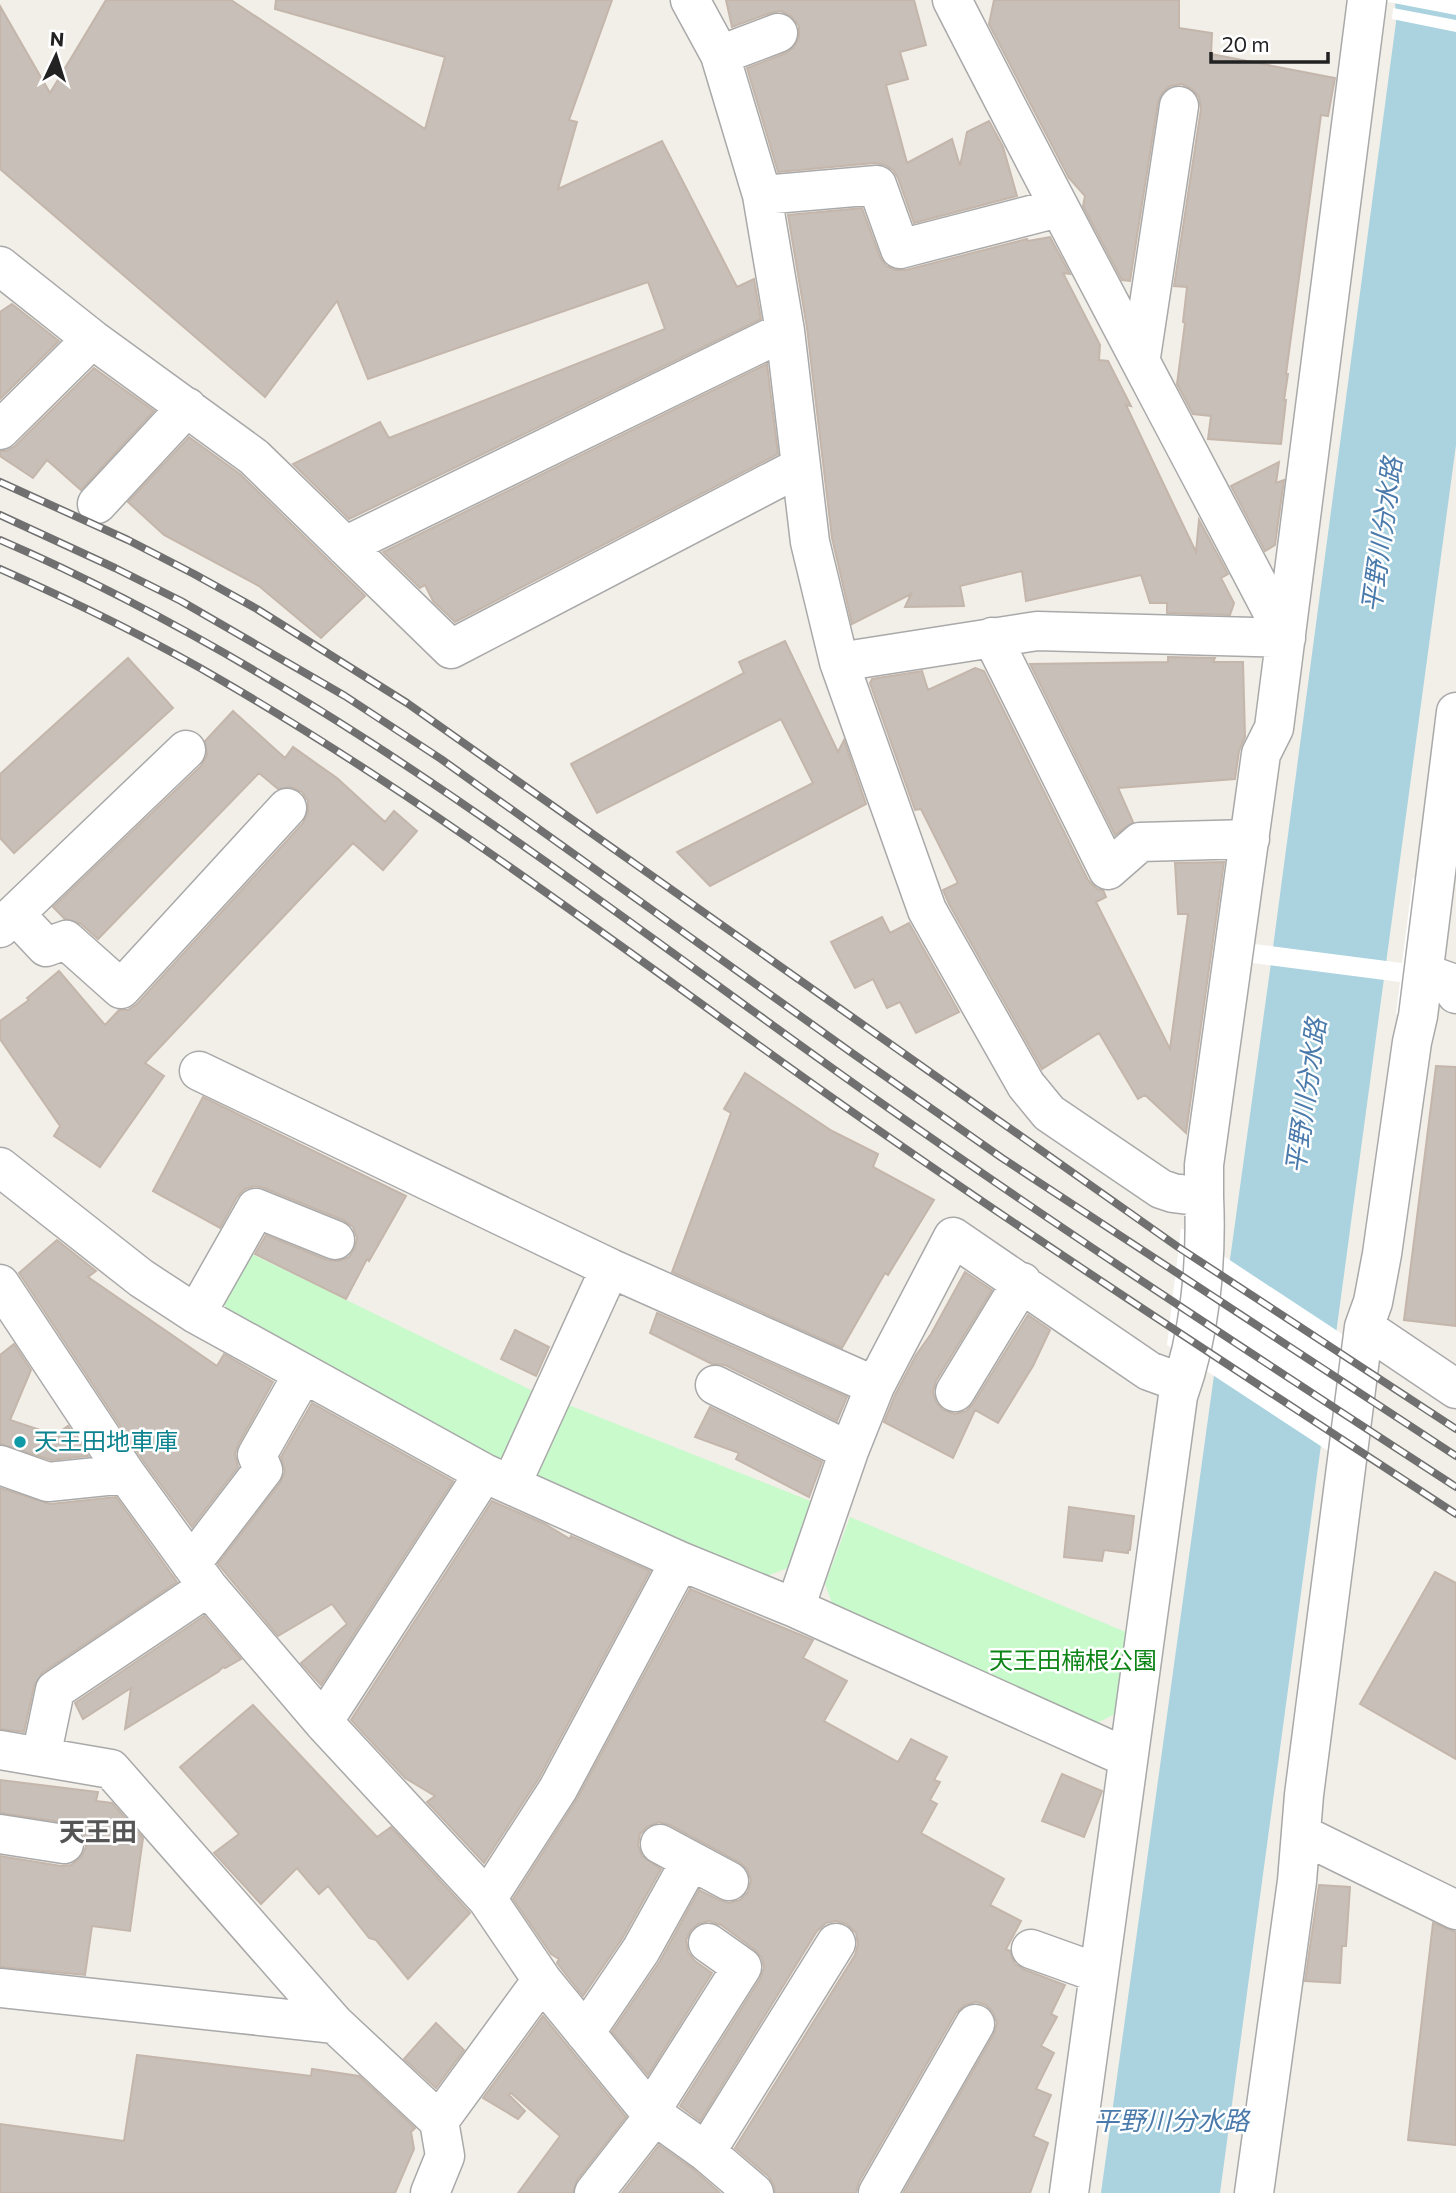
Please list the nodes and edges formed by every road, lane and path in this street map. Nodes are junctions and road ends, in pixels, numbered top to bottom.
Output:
1 (690, 0) edge
2 (952, 0) edge
3 (1367, 0) edge
4 (778, 33) dead end
5 (720, 55) junction
6 (1180, 106) dead end
7 (762, 195) junction
8 (1058, 208) junction
9 (6, 280) edge
10 (785, 331) junction
11 (92, 339) junction
12 (1140, 358) junction
13 (187, 407) junction
14 (0, 430) edge
15 (800, 467) junction
16 (97, 504) dead end
17 (345, 545) junction
18 (992, 637) junction
19 (1286, 638) junction
20 (839, 662) junction
21 (1456, 712) edge
22 (186, 750) dead end
23 (287, 808) dead end
24 (1250, 839) junction
25 (7, 921) edge
26 (1424, 973) junction
27 (1456, 994) edge
28 (200, 1071) dead end
29 (0, 1167) edge
30 (1204, 1197) junction
31 (335, 1240) dead end
32 (610, 1268) junction
33 (1022, 1282) junction
34 (0, 1284) edge
35 (196, 1314) junction
36 (1364, 1327) junction
37 (303, 1374) junction
38 (1182, 1383) junction
39 (715, 1385) dead end
40 (875, 1386) junction
41 (1456, 1389) edge
42 (955, 1392) dead end
43 (849, 1451) junction
44 (0, 1465) edge
45 (126, 1474) junction
46 (498, 1479) junction
47 (680, 1561) junction
48 (200, 1575) junction
49 (794, 1608) junction
50 (323, 1722) junction
51 (0, 1750) edge
52 (41, 1757) junction
53 (1128, 1758) junction
54 (0, 1834) edge
55 (1301, 1834) junction
56 (64, 1844) dead end
57 (729, 1881) dead end
58 (487, 1899) junction
59 (1456, 1910) edge
60 (836, 1942) dead end
61 (708, 1943) dead end
62 (1031, 1949) dead end
63 (1098, 1973) junction
64 (542, 1980) junction
65 (0, 1988) edge
66 (335, 2024) junction
67 (975, 2024) dead end
68 (585, 2033) junction
69 (652, 2114) junction
70 (439, 2122) junction
71 (706, 2152) junction
72 (430, 2193) edge
73 (594, 2193) edge
74 (754, 2193) edge
75 (878, 2193) edge
76 (1069, 2193) edge
77 (1254, 2193) edge

1 - 5 street
2 - 8 street
3 - 19 street
4 - 5 street
5 - 7 street
6 - 12 street
7 - 8 street
7 - 10 street
8 - 12 street
9 - 11 street
10 - 15 street
10 - 17 street
11 - 13 street
11 - 14 street
12 - 19 street
13 - 16 street
13 - 17 street
15 - 17 street
15 - 20 street
18 - 19 street
18 - 20 street
18 - 24 street
19 - 24 street
20 - 30 street
21 - 26 street
22 - 25 street
23 - 25 street
24 - 30 street
26 - 27 street
26 - 36 street
28 - 32 street
29 - 35 street
30 - 38 street
31 - 35 street
32 - 40 street
32 - 46 street
33 - 38 street
33 - 40 street
33 - 42 street
34 - 45 street
35 - 37 street
36 - 41 street
36 - 55 street
37 - 46 street
37 - 48 street
38 - 53 street
39 - 43 street
40 - 43 street
43 - 49 street
44 - 45 street
45 - 48 street
46 - 47 street
46 - 50 street
47 - 49 street
47 - 58 street
48 - 50 street
48 - 52 street
49 - 53 street
50 - 58 street
51 - 52 street
52 - 66 street
53 - 63 street
54 - 56 street
55 - 59 street
55 - 77 street
57 - 68 street
58 - 64 street
60 - 71 street
61 - 69 street
62 - 63 street
63 - 76 street
64 - 68 street
64 - 70 street
65 - 66 street
66 - 70 street
67 - 75 street
68 - 69 street
69 - 71 street
69 - 73 street
70 - 72 street
71 - 74 street

